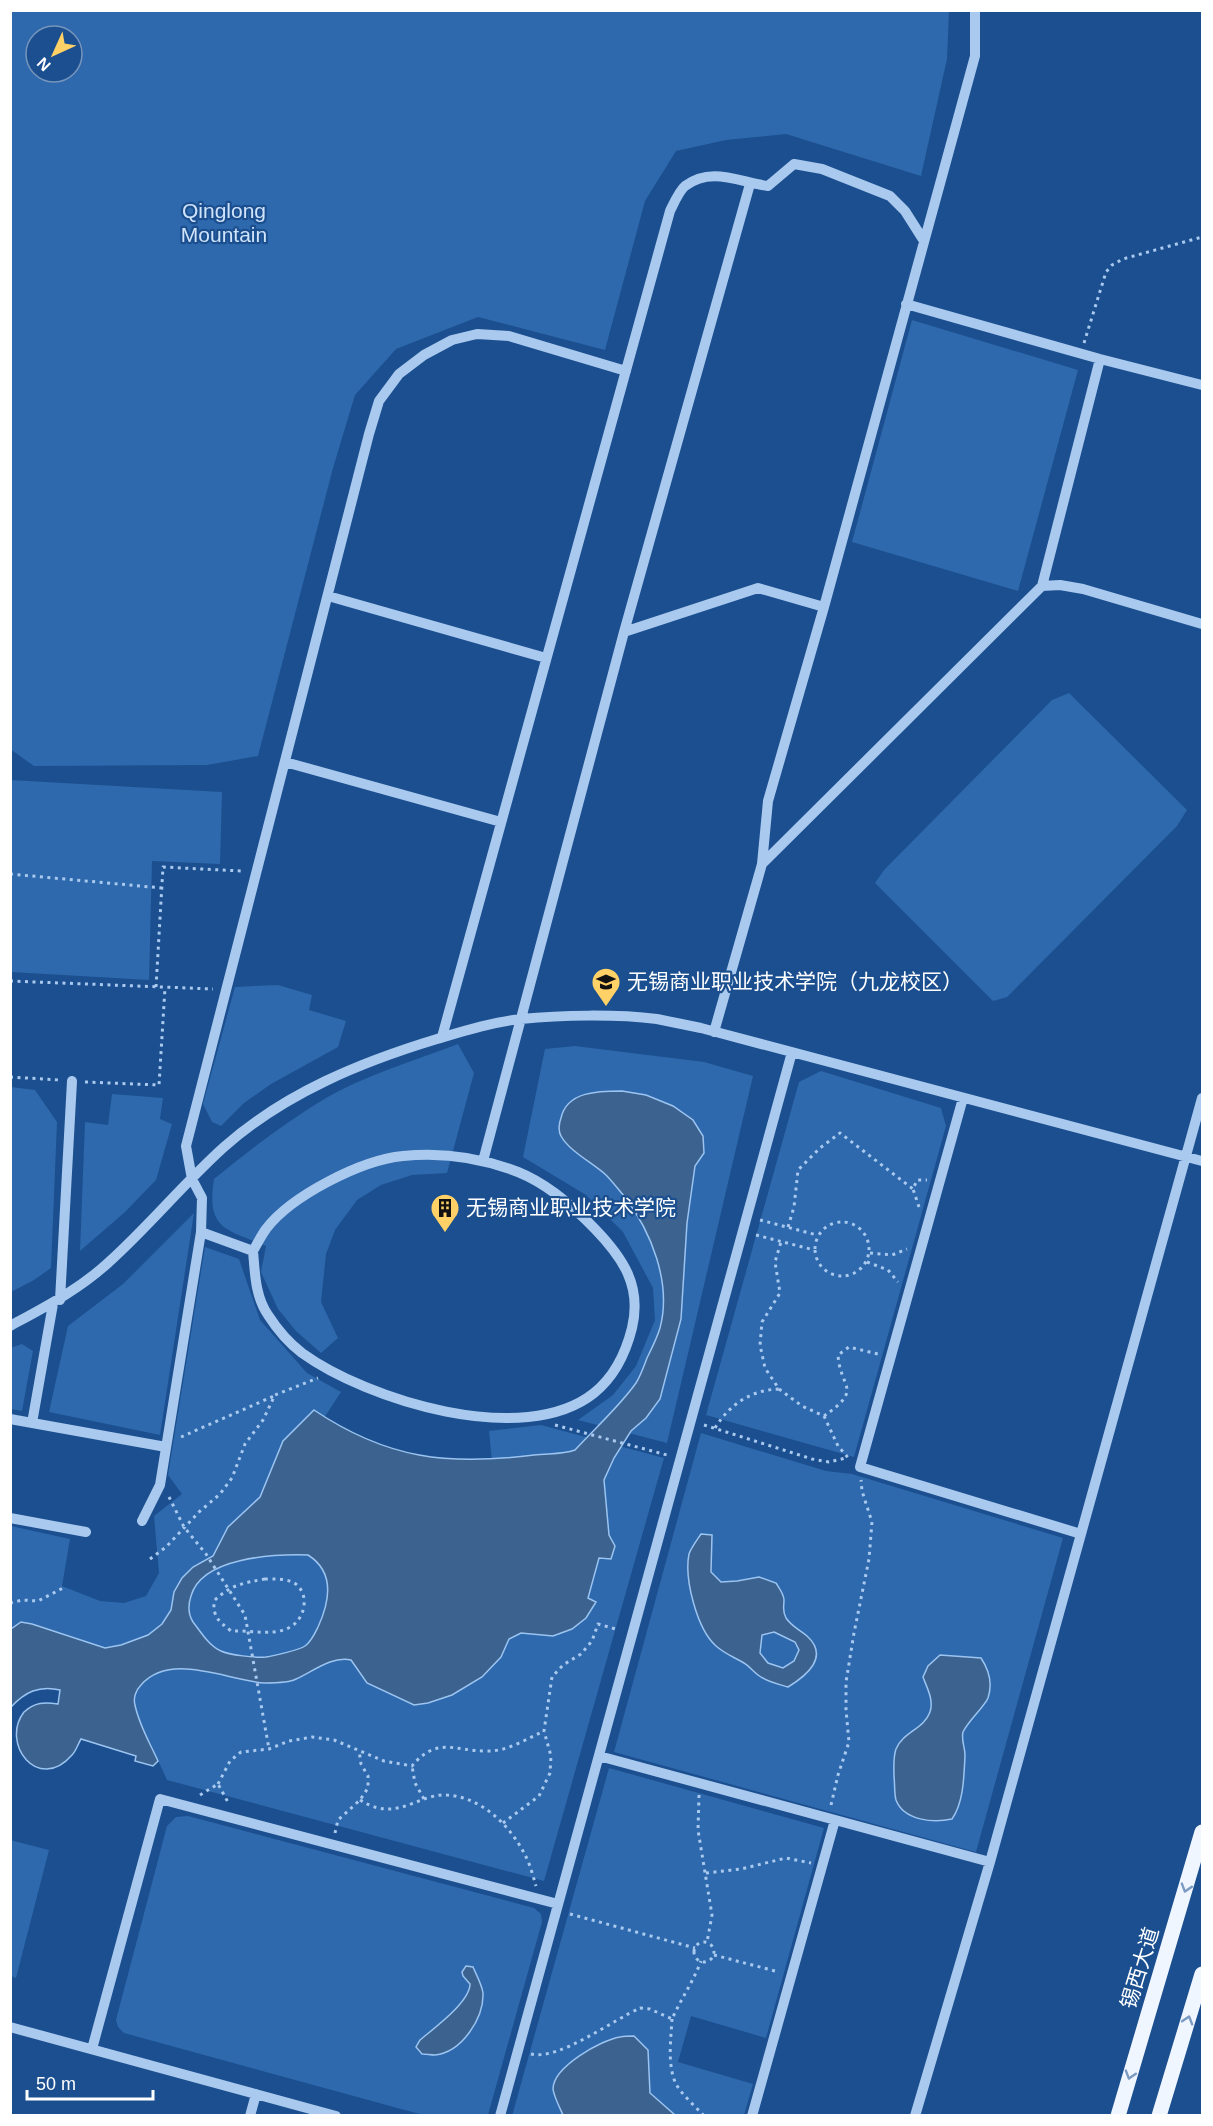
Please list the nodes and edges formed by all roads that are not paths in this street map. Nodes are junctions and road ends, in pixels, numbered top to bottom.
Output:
1 (975, 10) edge
2 (750, 184) junction
3 (924, 241) junction
4 (906, 304) junction
5 (1100, 359) junction
6 (626, 371) junction
7 (1203, 385) edge
8 (1042, 586) junction
9 (328, 596) junction
10 (824, 608) junction
11 (1203, 624) edge
12 (624, 632) junction
13 (546, 658) junction
14 (285, 762) junction
15 (501, 822) junction
16 (762, 864) junction
17 (520, 1019) junction
18 (714, 1032) junction
19 (442, 1037) junction
20 (792, 1052) junction
21 (72, 1081) road end
22 (963, 1098) junction
23 (1203, 1098) edge
24 (1186, 1157) junction
25 (483, 1161) junction
26 (1203, 1161) edge
27 (192, 1179) junction
28 (201, 1232) junction
29 (254, 1251) junction
30 (56, 1302) junction
31 (10, 1326) edge
32 (10, 1419) edge
33 (32, 1423) junction
34 (166, 1447) junction
35 (10, 1518) edge
36 (142, 1521) dead end
37 (86, 1532) dead end
38 (1081, 1534) junction
39 (599, 1756) junction
40 (831, 1819) junction
41 (1203, 1832) edge
42 (990, 1862) junction
43 (557, 1907) junction
44 (1203, 1974) edge
45 (10, 2027) edge
46 (92, 2049) junction
47 (256, 2094) junction
48 (250, 2115) edge
49 (336, 2115) edge
50 (500, 2115) edge
51 (752, 2115) edge
52 (915, 2115) edge
53 (1118, 2115) edge
54 (1159, 2115) edge

1 - 3 street
2 - 3 street
2 - 6 street
2 - 12 street
3 - 4 street
4 - 5 street
4 - 10 street
5 - 7 street
5 - 8 street
6 - 9 street
6 - 13 street
8 - 11 street
8 - 16 street
9 - 13 street
9 - 14 street
10 - 12 street
10 - 16 street
12 - 17 street
13 - 15 street
14 - 15 street
14 - 27 street
15 - 19 street
16 - 18 street
17 - 18 street
17 - 19 street
17 - 25 street
18 - 20 street
19 - 27 street
20 - 22 street
20 - 39 street
21 - 30 street
22 - 24 street
22 - 38 street
23 - 24 street
24 - 26 street
24 - 38 street
25 - 29 street
25 - 29 street
27 - 28 street
27 - 30 street
28 - 29 street
28 - 34 street
30 - 31 street
30 - 33 street
32 - 33 street
33 - 34 street
34 - 36 street
35 - 37 street
38 - 42 street
39 - 40 street
39 - 43 street
40 - 42 street
40 - 51 street
41 -> 53 main road, 锡西大道
42 - 52 street
43 - 46 street
43 - 50 street
54 -> 44 main road
45 - 46 street
46 - 47 street
47 - 48 street
47 - 49 street

